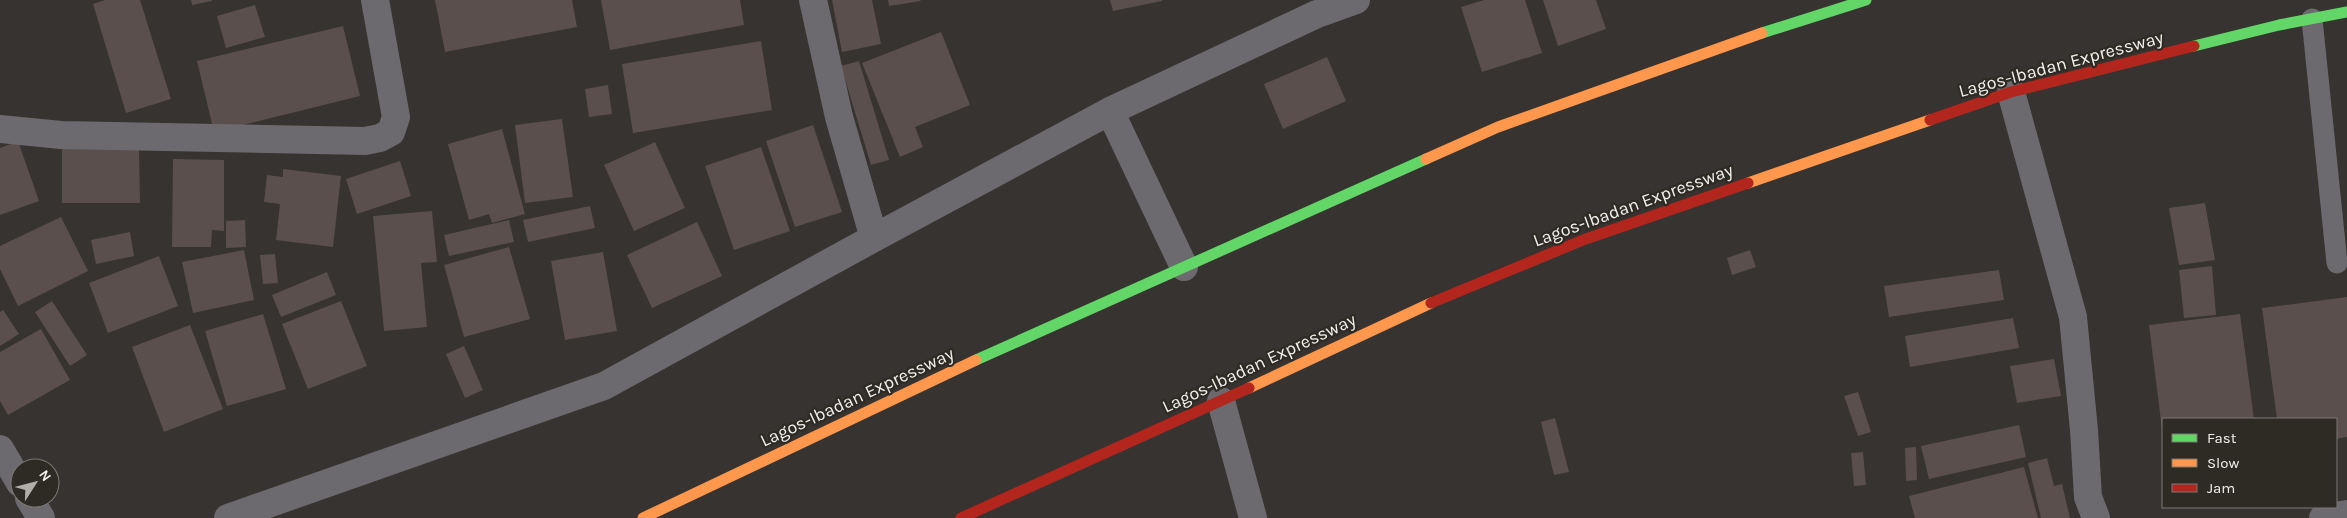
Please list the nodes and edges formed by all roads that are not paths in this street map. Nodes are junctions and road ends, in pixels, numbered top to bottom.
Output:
1 (375, 0) edge
2 (813, 0) edge
3 (1356, 0) edge
4 (1866, 0) edge
5 (1315, 7) edge
6 (2347, 12) edge
7 (2312, 18) junction
8 (2011, 92) junction
9 (1110, 111) junction
10 (0, 129) edge
11 (874, 238) junction
12 (2337, 263) dead end
13 (1184, 267) junction
14 (1221, 401) junction
15 (0, 449) edge
16 (10, 466) edge
17 (2347, 514) edge
18 (228, 518) edge
19 (643, 518) edge
20 (961, 518) edge
21 (1254, 518) edge
22 (2096, 518) edge
23 (2323, 518) edge

1 - 10 street
2 - 11 street
3 - 5 street
4 - 13 highway, Lagos-Ibadan Expressway
5 - 9 street
6 - 7 highway, Lagos-Ibadan Expressway
7 - 8 highway, Lagos-Ibadan Expressway
7 - 12 lane
8 - 14 highway, Lagos-Ibadan Expressway
8 - 22 street
9 - 11 street
9 - 13 street
11 - 18 street
13 - 19 highway, Lagos-Ibadan Expressway
14 - 20 highway, Lagos-Ibadan Expressway
14 - 21 street
15 - 16 street
17 - 23 street

